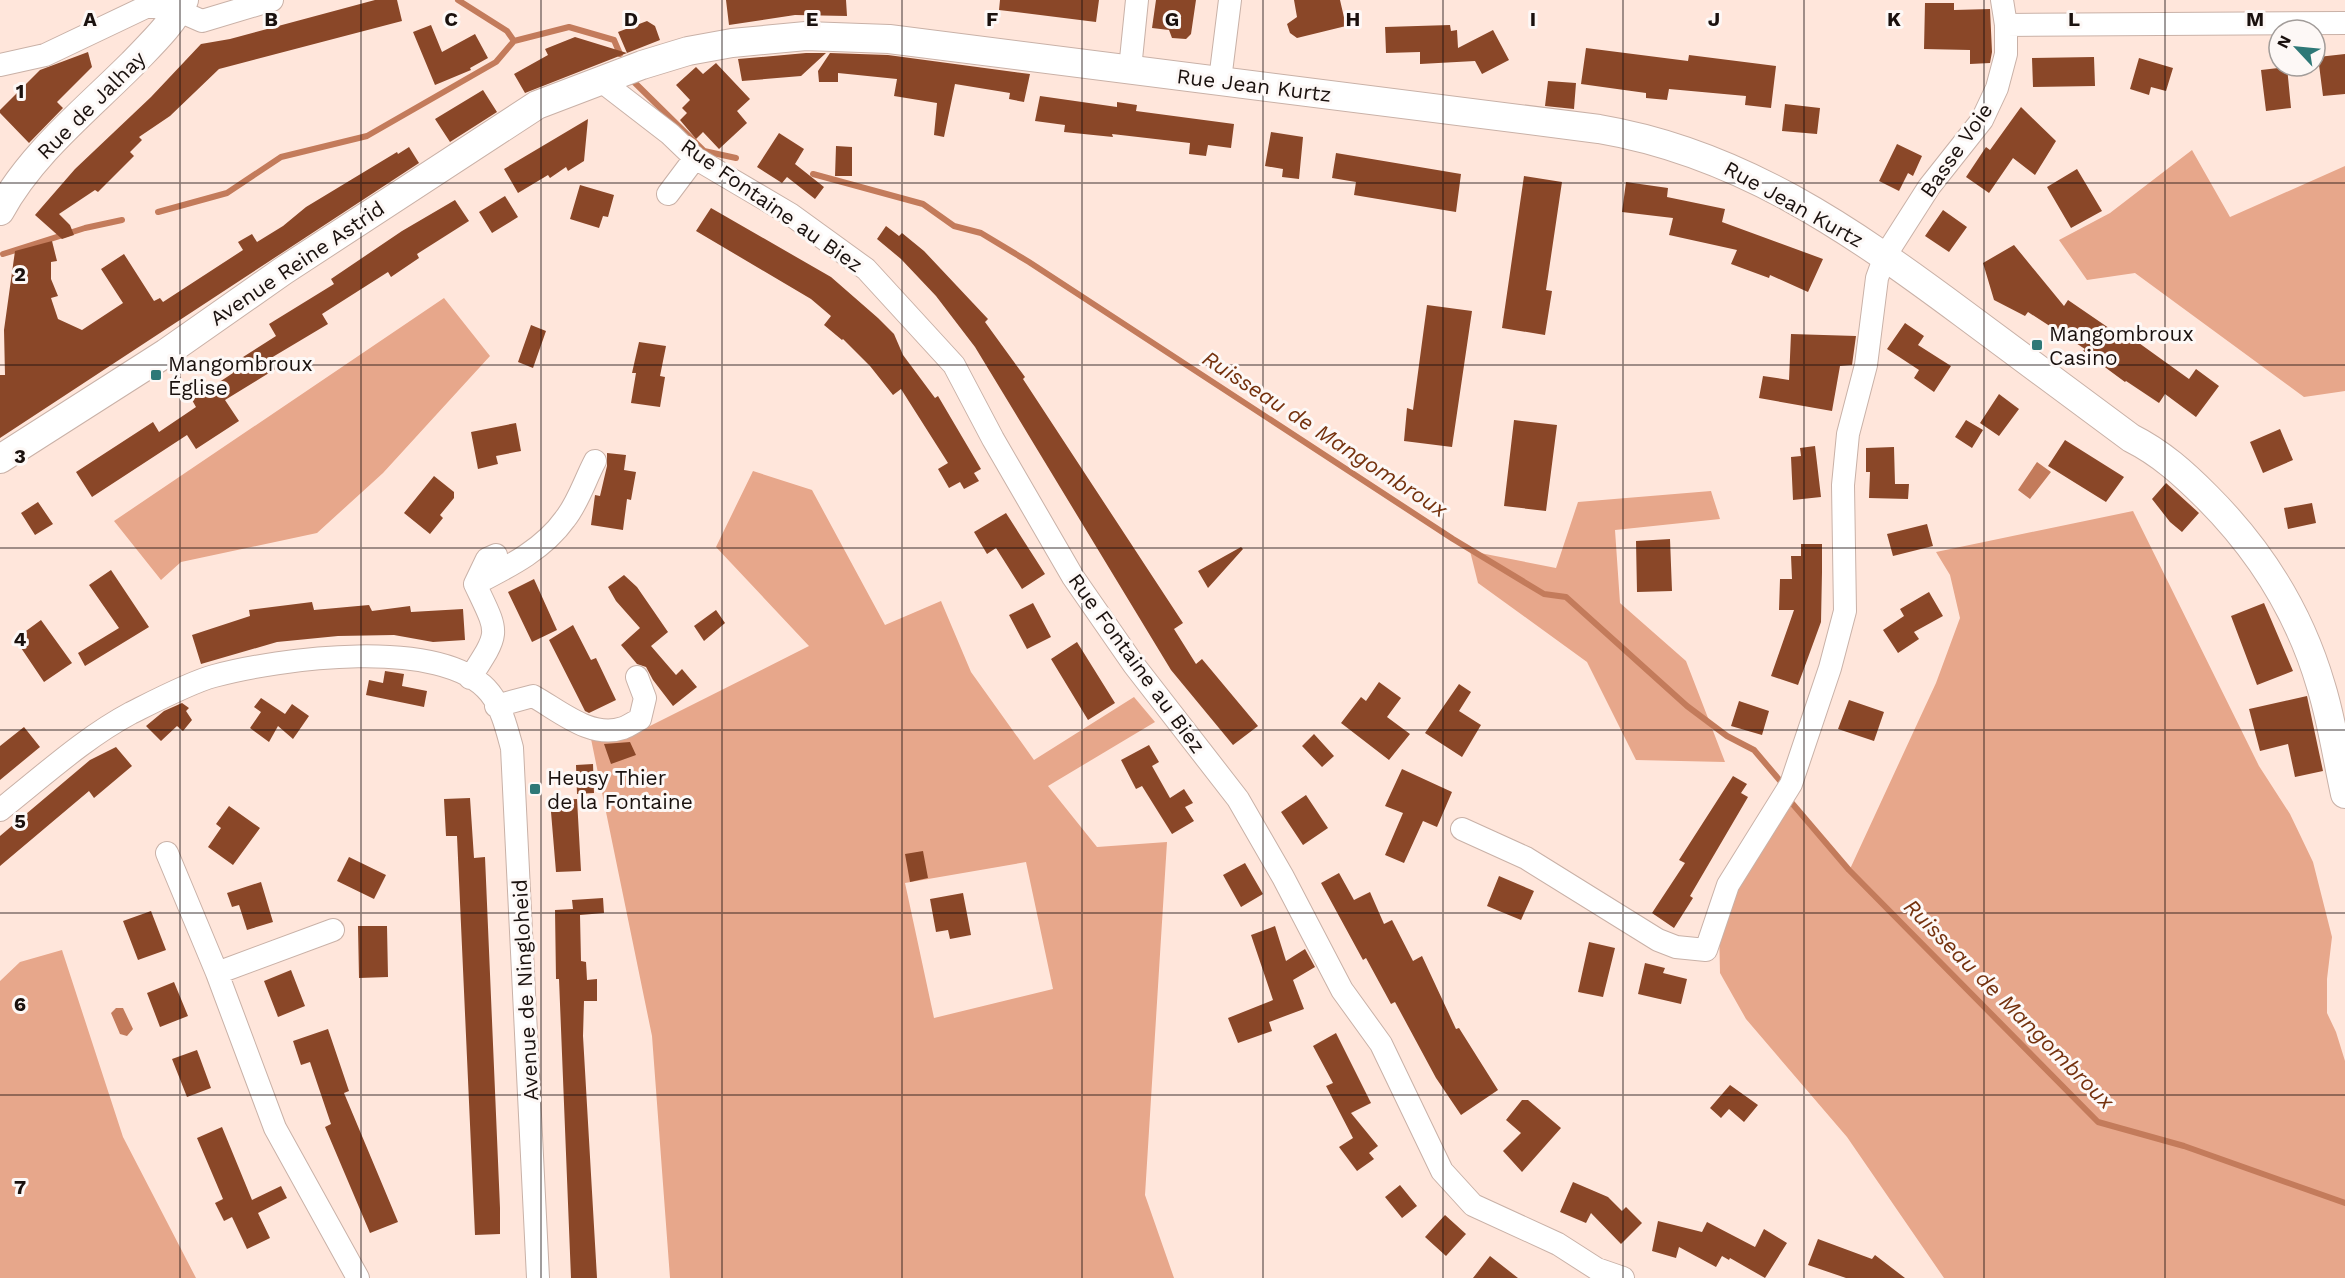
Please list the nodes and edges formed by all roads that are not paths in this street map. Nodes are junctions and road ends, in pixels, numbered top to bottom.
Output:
1 (272, 0) edge
2 (1137, 0) edge
3 (1230, 0) edge
4 (2002, 0) edge
5 (181, 6) edge
6 (2345, 22) edge
7 (2006, 25) junction
8 (0, 65) edge
9 (1130, 69) junction
10 (600, 80) junction
11 (1220, 80) junction
12 (695, 158) junction
13 (668, 194) dead end
14 (0, 211) edge
15 (1885, 256) junction
16 (0, 459) edge
17 (595, 461) dead end
18 (496, 555) dead end
19 (475, 584) junction
20 (637, 677) dead end
21 (470, 678) junction
22 (496, 706) junction
23 (2345, 794) edge
24 (0, 810) edge
25 (1462, 829) dead end
26 (167, 853) dead end
27 (333, 930) dead end
28 (217, 973) junction
29 (358, 1278) edge
30 (538, 1278) edge
31 (1623, 1278) edge

1 - 5 street
2 - 9 street
3 - 11 street
4 - 7 street, Basse Voie
5 - 8 street
5 - 14 main road, Rue de Jalhay
6 - 7 street
7 - 15 street, Basse Voie
9 - 10 main road, Rue Jean Kurtz
9 - 11 main road, Rue Jean Kurtz
10 - 12 street, Rue Fontaine au Biez
10 - 16 main road, Avenue Reine Astrid
11 - 15 main road, Rue Jean Kurtz
12 - 13 street
12 - 31 street, Rue Fontaine au Biez
15 - 23 main road, Rue Jean Kurtz
15 - 25 street, Basse Voie
17 - 19 street
18 - 19 street
19 - 21 street
20 - 22 street
21 - 22 street, Avenue de Ningloheid
21 - 24 street, Avenue de Ningloheid
22 - 30 street, Avenue de Ningloheid
26 - 28 street
27 - 28 street
28 - 29 street

